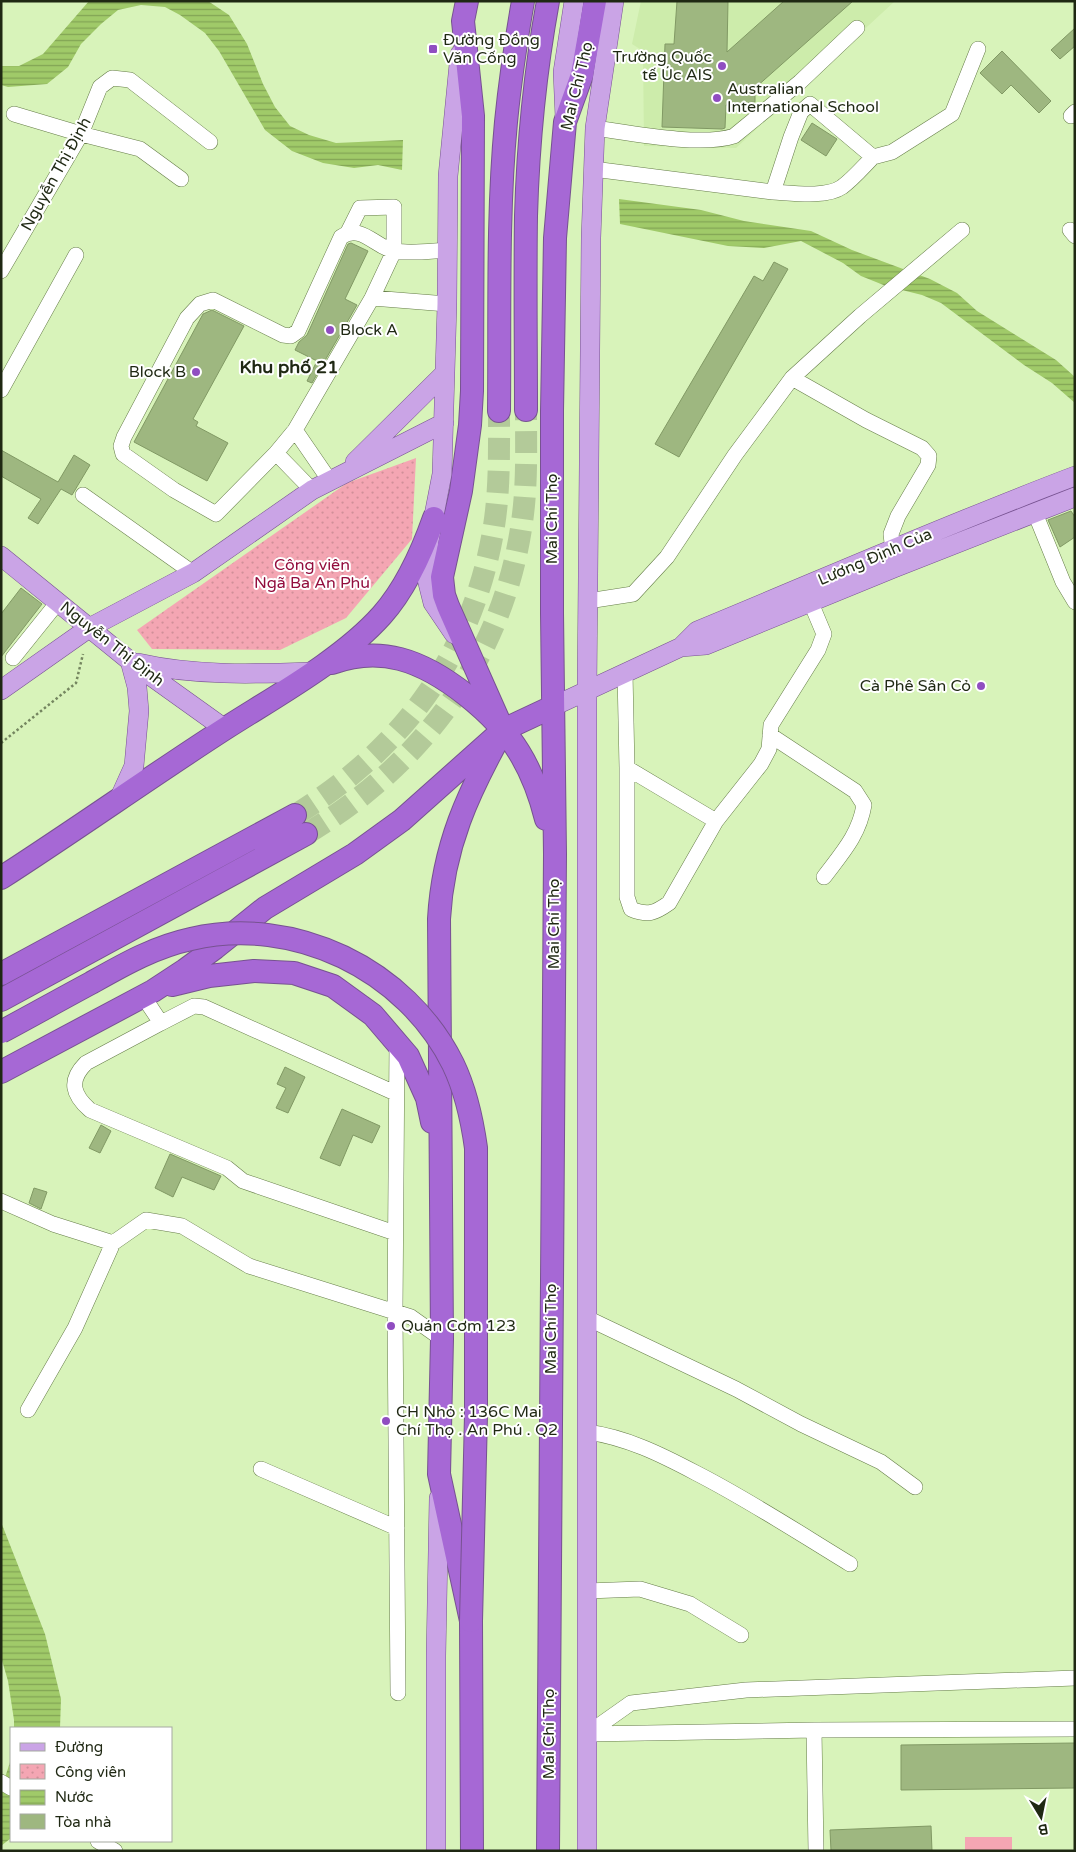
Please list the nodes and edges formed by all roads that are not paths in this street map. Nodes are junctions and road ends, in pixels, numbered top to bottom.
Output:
1 (524, 1) edge
2 (548, 1) edge
3 (574, 1) edge
4 (595, 1) edge
5 (614, 1) edge
6 (465, 11) edge
7 (857, 28) dead end
8 (978, 49) dead end
9 (14, 114) dead end
10 (565, 122) junction
11 (595, 128) junction
12 (81, 134) junction
13 (210, 142) dead end
14 (873, 157) junction
15 (593, 170) junction
16 (181, 179) dead end
17 (773, 192) junction
18 (962, 230) dead end
19 (348, 232) junction
20 (447, 250) junction
21 (394, 251) junction
22 (76, 255) dead end
23 (1, 271) edge
24 (372, 298) junction
25 (448, 304) junction
26 (445, 373) junction
27 (792, 378) junction
28 (1, 390) edge
29 (526, 410) tunnel mouth
30 (499, 411) tunnel mouth
31 (444, 424) junction
32 (294, 430) junction
33 (276, 453) junction
34 (1075, 476) edge
35 (336, 478) junction
36 (312, 490) junction
37 (83, 495) dead end
38 (1075, 497) edge
39 (1035, 513) junction
40 (434, 518) junction
41 (892, 550) junction
42 (1, 556) edge
43 (193, 573) junction
44 (588, 601) junction
45 (58, 602) junction
46 (1075, 602) edge
47 (811, 603) junction
48 (89, 628) junction
49 (681, 647) junction
50 (467, 651) junction
51 (13, 658) dead end
52 (130, 661) junction
53 (312, 672) junction
54 (625, 673) junction
55 (1, 690) edge
56 (587, 691) junction
57 (552, 707) junction
58 (225, 729) junction
59 (503, 730) junction
60 (770, 735) junction
61 (627, 768) junction
62 (120, 797) junction
63 (295, 815) tunnel mouth
64 (716, 821) junction
65 (306, 834) tunnel mouth
66 (555, 854) junction
67 (824, 877) dead end
68 (1, 878) edge
69 (1, 974) edge
70 (148, 994) junction
71 (1, 1000) edge
72 (161, 1023) junction
73 (1, 1032) edge
74 (397, 1042) junction
75 (1, 1072) edge
76 (395, 1093) junction
77 (441, 1165) junction
78 (1, 1201) edge
79 (395, 1232) junction
80 (113, 1243) junction
81 (395, 1312) junction
82 (587, 1318) junction
83 (442, 1338) junction
84 (28, 1410) dead end
85 (587, 1432) junction
86 (261, 1469) dead end
87 (439, 1474) junction
88 (915, 1487) dead end
89 (397, 1528) junction
90 (850, 1564) dead end
91 (587, 1591) junction
92 (471, 1621) junction
93 (741, 1635) dead end
94 (1075, 1678) edge
95 (398, 1693) dead end
96 (1075, 1729) edge
97 (814, 1730) junction
98 (587, 1734) junction
99 (436, 1851) edge
100 (472, 1851) edge
101 (548, 1851) edge
102 (586, 1851) edge
103 (816, 1851) edge

1 - 30 highway
2 - 29 highway
3 - 10 main road
4 - 10 highway, Mai Chí Thọ
5 - 11 main road, Mai Chí Thọ
6 - 20 main road
6 - 50 highway
7 - 11 street
8 - 14 street
9 - 12 street
10 - 57 highway, Mai Chí Thọ
11 - 15 main road, Mai Chí Thọ
12 - 13 street, Nguyễn Thị Định
12 - 16 street
12 - 23 street, Nguyễn Thị Định
14 - 17 street
14 - 17 street
15 - 17 street
15 - 44 main road, Mai Chí Thọ
18 - 27 street
19 - 21 street
19 - 21 street
19 - 33 street
20 - 21 street
20 - 25 main road
21 - 24 street
22 - 28 street
24 - 25 street
24 - 32 street
25 - 26 main road
26 - 31 main road
26 - 35 main road
27 - 41 street
27 - 44 street
31 - 35 main road
31 - 40 main road
32 - 33 street
32 - 35 street
33 - 36 street
34 - 41 main road, Lương Định Của
35 - 36 main road
36 - 43 main road
37 - 43 street
38 - 39 main road, Lương Định Của
39 - 46 street
39 - 47 main road, Lương Định Của
40 - 50 main road
40 - 53 highway
41 - 49 main road, Lương Định Của
42 - 45 main road, Nguyễn Thị Định
43 - 48 main road
44 - 56 main road, Mai Chí Thọ
45 - 48 main road, Nguyễn Thị Định
45 - 51 street
47 - 49 main road, Lương Định Của
47 - 60 street
48 - 52 main road, Nguyễn Thị Định
48 - 55 main road
49 - 54 main road, Lương Định Của
50 - 59 highway
52 - 53 main road
52 - 58 main road, Nguyễn Thị Định
52 - 62 main road
53 - 58 highway
53 - 59 highway
54 - 56 main road, Lương Định Của
54 - 61 street
56 - 57 main road, Lương Định Của
56 - 82 main road, Mai Chí Thọ
57 - 59 highway
57 - 66 highway, Mai Chí Thọ
58 - 62 highway
59 - 66 highway
59 - 70 highway
59 - 77 highway
60 - 64 street
60 - 67 street
61 - 64 street
61 - 64 street
62 - 68 highway
63 - 69 highway
65 - 71 highway
66 - 101 highway, Mai Chí Thọ
70 - 72 street
70 - 74 highway
70 - 75 highway
72 - 76 street
72 - 79 street
73 - 92 highway, bridge
74 - 76 street
74 - 77 highway
76 - 79 street
77 - 83 highway
78 - 80 street
79 - 81 street
80 - 81 street
80 - 84 street
81 - 83 street
81 - 89 street
82 - 85 main road, Mai Chí Thọ
82 - 88 street
83 - 87 highway
85 - 90 street
85 - 91 main road, Mai Chí Thọ
86 - 89 street
87 - 92 highway
87 - 99 main road
89 - 95 street
91 - 93 street
91 - 98 main road, Mai Chí Thọ
92 - 100 highway
94 - 98 street
96 - 97 street
97 - 98 street
97 - 103 street
98 - 102 main road, Mai Chí Thọ

